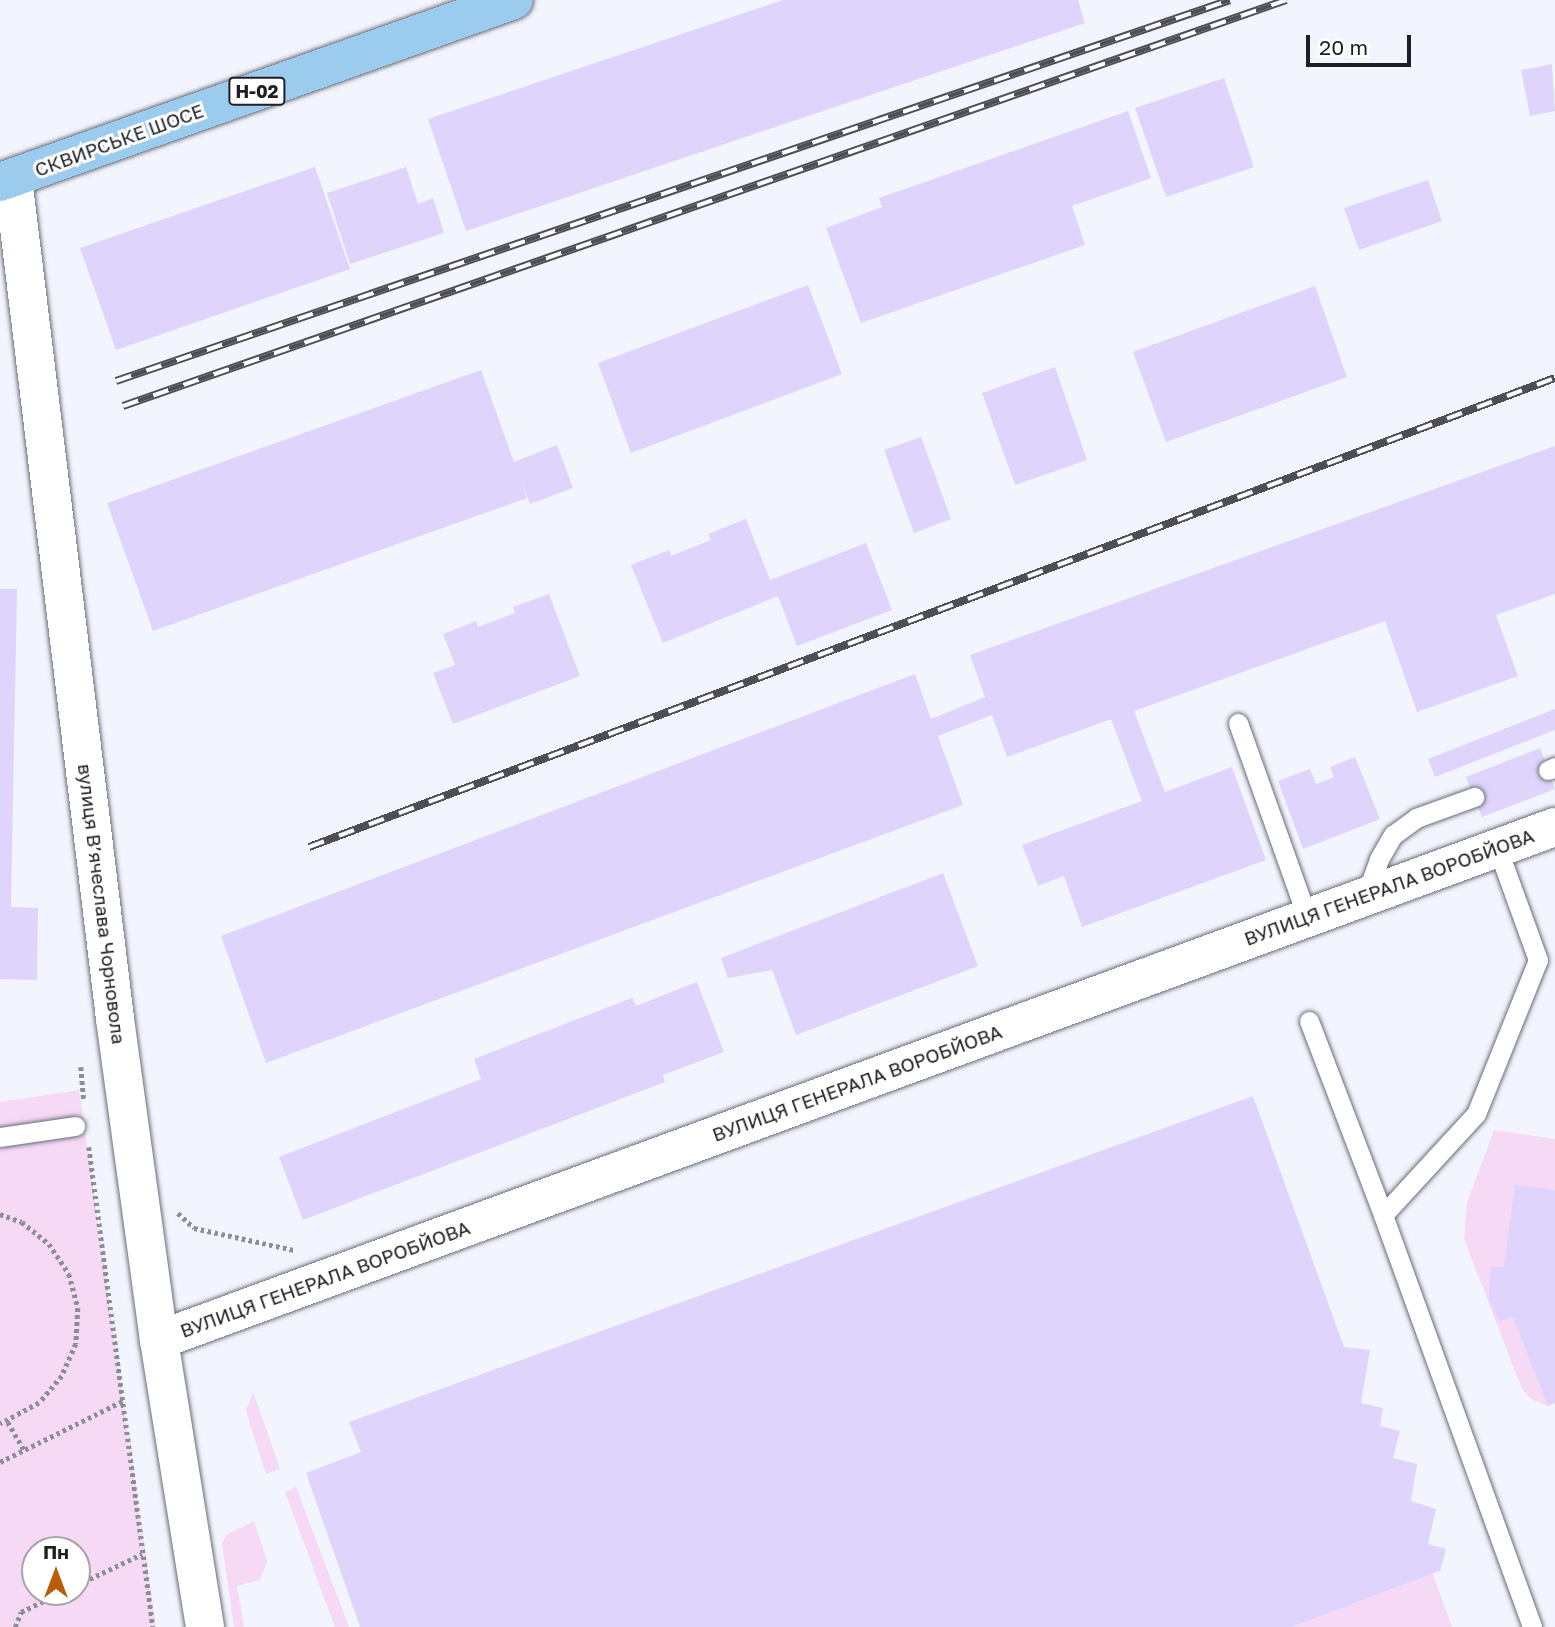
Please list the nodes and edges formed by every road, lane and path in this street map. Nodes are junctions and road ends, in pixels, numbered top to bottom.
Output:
1 (514, 0) edge
2 (6, 180) edge
3 (1238, 723) dead end
4 (1474, 797) dead end
5 (1555, 827) edge
6 (1497, 847) junction
7 (1366, 895) junction
8 (1307, 917) junction
9 (1308, 1021) dead end
10 (75, 1126) dead end
11 (0, 1137) edge
12 (174, 1209) dead end
13 (0, 1214) edge
14 (1383, 1215) junction
15 (299, 1252) dead end
16 (159, 1339) junction
17 (123, 1401) dead end
18 (8, 1422) junction
19 (0, 1424) edge
20 (24, 1450) junction
21 (0, 1462) edge
22 (142, 1553) dead end
23 (91, 1578) edge
24 (33, 1606) edge
25 (15, 1627) edge
26 (205, 1627) edge
27 (1532, 1627) edge

1 - 2 main road, СКВИРСЬКЕ ШОСЕ / Н-02
2 - 16 street, вулиця Вʼячеслава Чорновола
3 - 8 lane
4 - 7 lane
5 - 6 street, ВУЛИЦЯ ГЕНЕРАЛА ВОРОБЙОВА
6 - 7 street, ВУЛИЦЯ ГЕНЕРАЛА ВОРОБЙОВА
6 - 14 lane
7 - 8 street, ВУЛИЦЯ ГЕНЕРАЛА ВОРОБЙОВА
8 - 16 street, ВУЛИЦЯ ГЕНЕРАЛА ВОРОБЙОВА
9 - 14 lane
10 - 11 lane
12 - 15 path
13 - 18 path
14 - 27 lane
16 - 26 street, вулиця Вʼячеслава Чорновола
17 - 20 path
18 - 19 path
18 - 20 path
20 - 21 path
22 - 23 path
24 - 25 path

